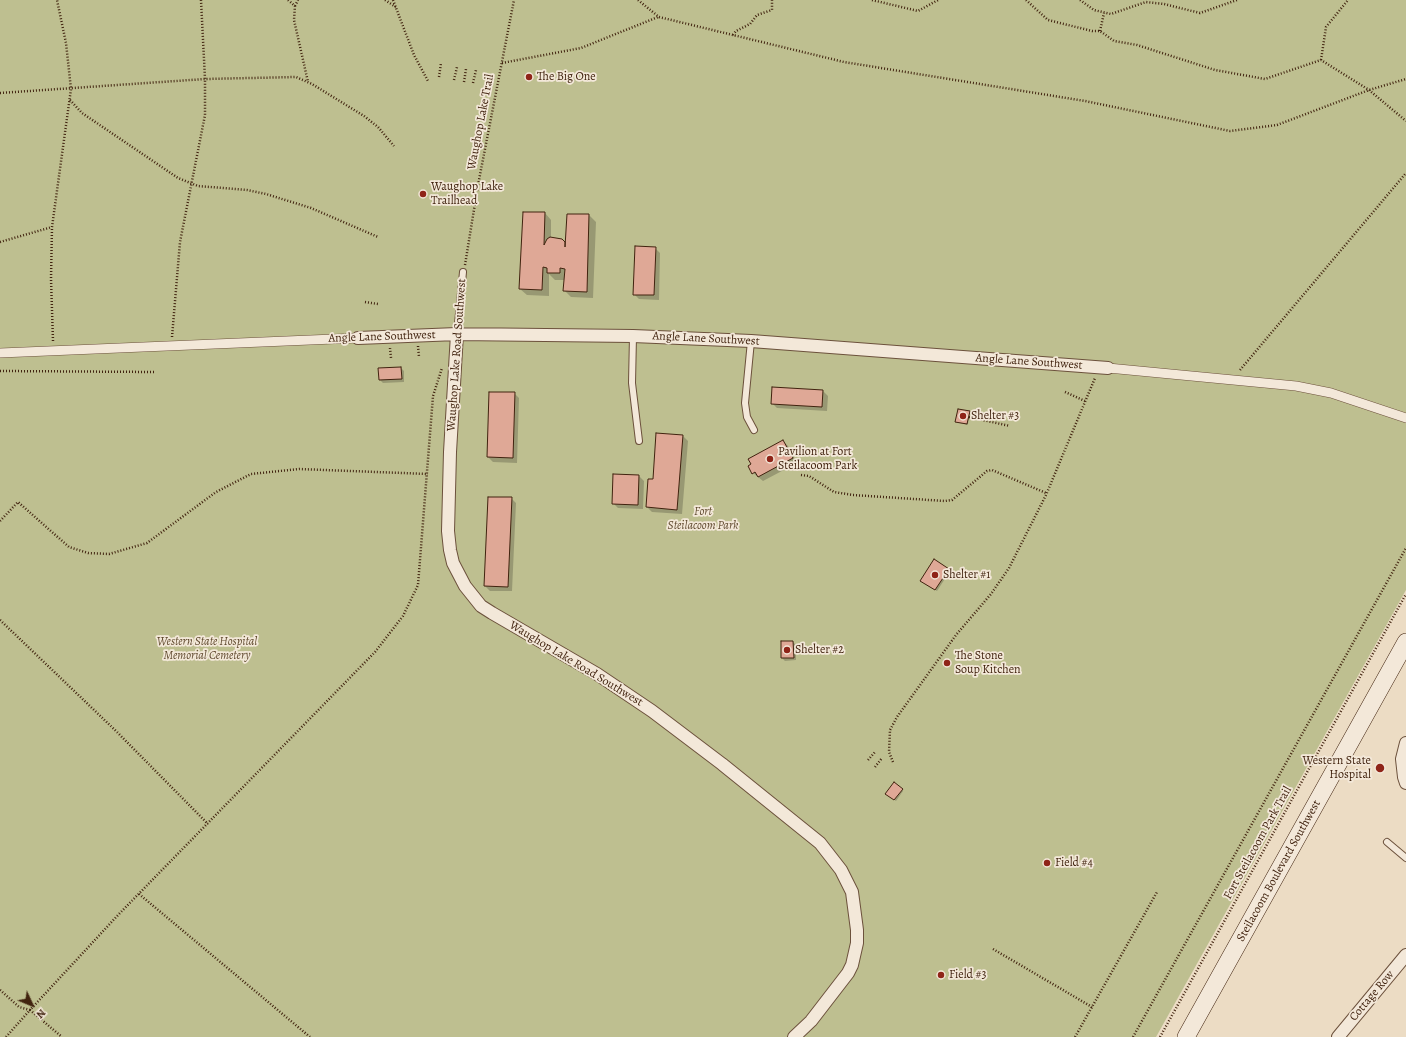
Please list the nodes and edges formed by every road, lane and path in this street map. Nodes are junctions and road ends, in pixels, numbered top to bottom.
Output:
1 (57, 0) edge
2 (201, 0) edge
3 (288, 0) edge
4 (298, 0) edge
5 (385, 0) edge
6 (393, 0) edge
7 (514, 0) edge
8 (638, 0) edge
9 (772, 0) edge
10 (872, 0) edge
11 (938, 0) edge
12 (1026, 0) edge
13 (1080, 0) edge
14 (1237, 0) edge
15 (1348, 0) edge
16 (295, 6) junction
17 (396, 7) junction
18 (1104, 12) junction
19 (659, 17) junction
20 (1100, 31) junction
21 (733, 35) junction
22 (1321, 60) junction
23 (441, 63) dead end
24 (502, 63) junction
25 (456, 67) dead end
26 (466, 68) dead end
27 (476, 70) dead end
28 (439, 77) dead end
29 (205, 78) junction
30 (1406, 79) edge
31 (454, 80) dead end
32 (428, 81) dead end
33 (308, 82) junction
34 (464, 82) dead end
35 (473, 83) dead end
36 (71, 89) junction
37 (1369, 90) junction
38 (0, 93) edge
39 (70, 100) junction
40 (1406, 121) edge
41 (394, 146) dead end
42 (1406, 173) edge
43 (192, 184) junction
44 (52, 228) junction
45 (378, 237) dead end
46 (0, 242) edge
47 (464, 272) joint
48 (365, 302) dead end
49 (378, 304) dead end
50 (457, 334) junction
51 (633, 336) junction
52 (358, 338) joint
53 (751, 341) junction
54 (171, 346) junction
55 (54, 351) junction
56 (0, 353) edge
57 (443, 363) dead end
58 (1104, 368) junction
59 (0, 371) edge
60 (155, 372) dead end
61 (1232, 379) junction
62 (1065, 392) dead end
63 (1085, 401) junction
64 (969, 417) dead end
65 (1406, 418) edge
66 (1010, 426) dead end
67 (754, 430) dead end
68 (639, 441) dead end
69 (428, 474) junction
70 (801, 475) dead end
71 (1046, 493) junction
72 (0, 521) edge
73 (1406, 548) edge
74 (1406, 594) edge
75 (0, 620) edge
76 (1406, 642) edge
77 (1406, 743) edge
78 (875, 752) dead end
79 (882, 758) dead end
80 (868, 760) dead end
81 (893, 762) dead end
82 (875, 767) dead end
83 (1406, 783) edge
84 (208, 824) junction
85 (1387, 842) dead end
86 (1406, 858) edge
87 (1157, 892) dead end
88 (139, 894) junction
89 (993, 949) dead end
90 (1406, 955) edge
91 (0, 990) edge
92 (1092, 1007) junction
93 (30, 1010) junction
94 (6, 1037) edge
95 (62, 1037) edge
96 (310, 1037) edge
97 (794, 1037) edge
98 (1075, 1037) edge
99 (1134, 1037) edge
100 (1160, 1037) edge
101 (1186, 1037) edge
102 (1338, 1037) edge

1 - 36 path
2 - 29 path
3 - 16 path
4 - 16 path
5 - 17 path
6 - 17 path
7 - 24 path, Waughop Lake Trail
8 - 19 path
9 - 21 path
10 - 11 path
12 - 20 path
13 - 18 path
14 - 18 path
15 - 22 path
16 - 33 path
17 - 32 path
18 - 20 path
19 - 21 path
19 - 24 path
20 - 22 path
21 - 37 path
22 - 37 path
23 - 28 path
24 - 47 path, Waughop Lake Trail
25 - 31 path
26 - 34 path
27 - 35 path
29 - 33 path
29 - 36 path
29 - 43 path
30 - 37 path
33 - 41 path
36 - 38 path
36 - 39 path
37 - 40 path
39 - 43 path
39 - 44 path
42 - 61 path
43 - 45 path
43 - 54 path
44 - 46 path
44 - 55 path
47 - 50 lane, Waughop Lake Road Southwest
48 - 49 path
50 - 51 street, Angle Lane Southwest
50 - 52 street, Angle Lane Southwest
50 - 97 street, Waughop Lake Road Southwest
51 - 53 street, Angle Lane Southwest
51 - 68 lane
52 - 54 street, Angle Lane Southwest
53 - 58 street, Angle Lane Southwest
53 - 67 lane
54 - 55 street, Angle Lane Southwest
55 - 56 street, Angle Lane Southwest
57 - 69 path
58 - 61 street, Angle Lane Southwest
58 - 63 path
59 - 60 path
61 - 65 street, Angle Lane Southwest
62 - 63 path
63 - 71 path
64 - 66 path
69 - 72 path
69 - 84 path
70 - 71 path
71 - 81 path
73 - 99 path
74 - 100 path, Fort Steilacoom Park Trail
75 - 84 path
76 - 101 main road, Steilacoom Boulevard Southwest
77 - 83 street
78 - 80 path
79 - 82 path
84 - 88 path
85 - 86 lane
87 - 92 path
88 - 93 path
88 - 96 path
89 - 92 path
90 - 102 street, Cottage Row
91 - 93 path
92 - 98 path
93 - 94 path
93 - 95 path

